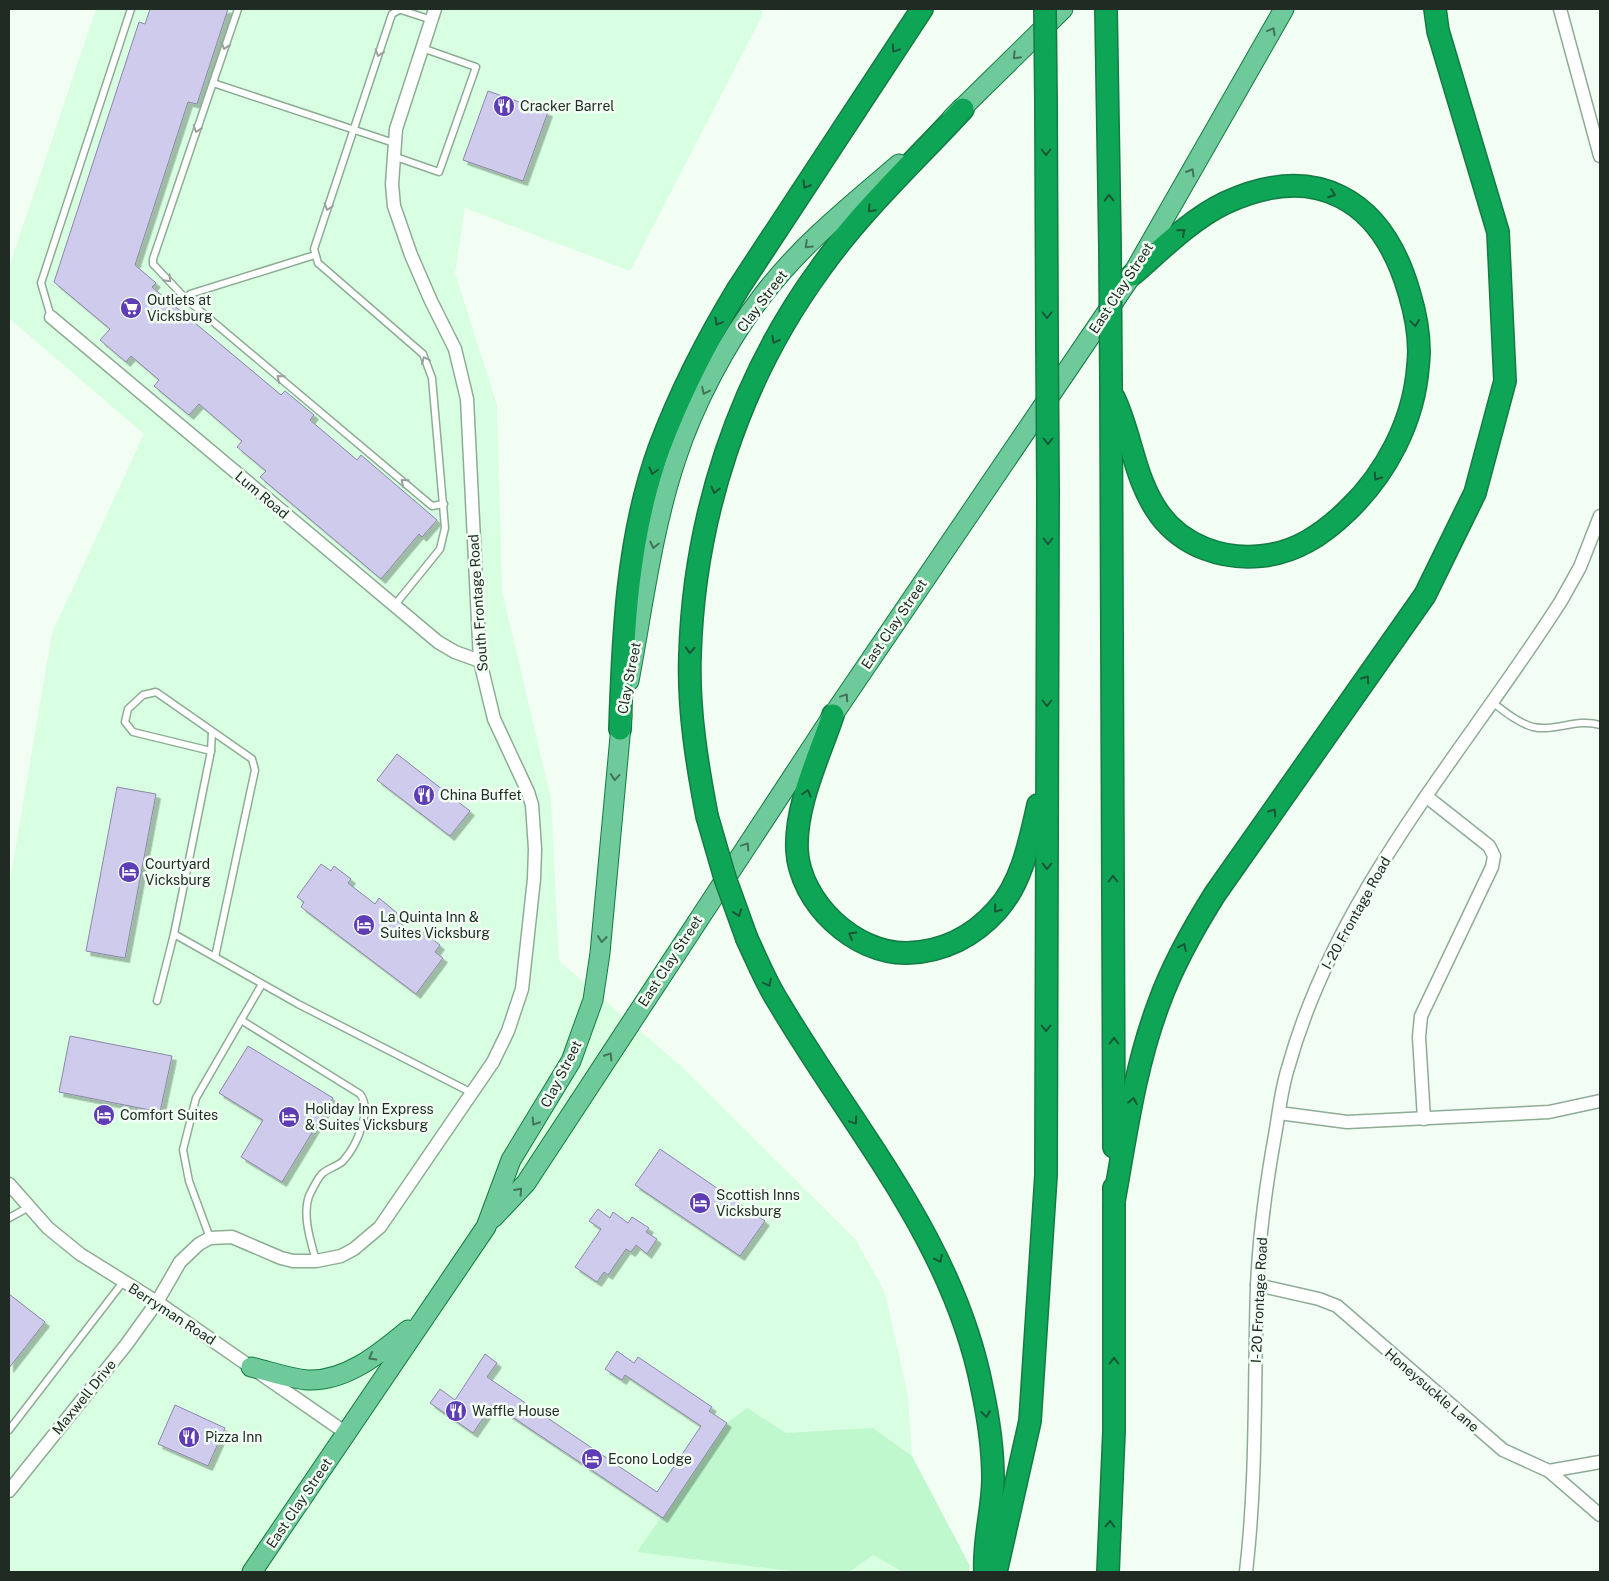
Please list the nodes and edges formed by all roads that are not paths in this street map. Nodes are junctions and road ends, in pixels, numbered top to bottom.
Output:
1 (131, 9) edge
2 (238, 9) edge
3 (398, 9) edge
4 (922, 9) edge
5 (1045, 9) edge
6 (1063, 9) edge
7 (1106, 9) edge
8 (1284, 9) edge
9 (1435, 9) edge
10 (1560, 9) edge
11 (433, 14) edge
12 (422, 48) junction
13 (213, 83) junction
14 (963, 109) junction
15 (352, 129) junction
16 (394, 142) junction
17 (393, 156) junction
18 (1600, 156) edge
19 (315, 256) junction
20 (1132, 274) junction
21 (186, 299) junction
22 (51, 317) joint
23 (1110, 386) junction
24 (444, 504) junction
25 (1600, 516) edge
26 (394, 606) junction
27 (480, 661) junction
28 (1492, 702) junction
29 (833, 715) junction
30 (1600, 725) edge
31 (620, 729) junction
32 (212, 732) junction
33 (211, 751) junction
34 (1047, 766) junction
35 (1427, 798) junction
36 (174, 934) junction
37 (215, 957) junction
38 (262, 984) junction
39 (157, 1000) dead end
40 (241, 1020) junction
41 (473, 1093) junction
42 (1600, 1101) edge
43 (1279, 1113) junction
44 (1424, 1119) junction
45 (9, 1184) edge
46 (1114, 1201) junction
47 (28, 1207) junction
48 (9, 1218) edge
49 (486, 1227) junction
50 (210, 1238) junction
51 (316, 1261) junction
52 (123, 1282) junction
53 (1257, 1284) junction
54 (157, 1302) junction
55 (424, 1316) junction
56 (250, 1367) junction
57 (9, 1430) edge
58 (346, 1433) junction
59 (1600, 1462) edge
60 (1549, 1471) junction
61 (9, 1491) edge
62 (1594, 1503) edge
63 (1600, 1514) edge
64 (252, 1572) edge
65 (985, 1572) edge
66 (996, 1572) edge
67 (1108, 1572) edge
68 (1246, 1572) edge

1 - 22 lane
2 -> 13 lane
3 - 11 lane
3 -> 15 lane
4 -> 31 highway
5 -> 34 highway, bridge
6 -> 14 main road, Clay Street
23 -> 7 highway, bridge
20 -> 8 main road, East Clay Street
46 -> 9 highway
10 - 18 street
11 - 12 street, South Frontage Road
12 - 16 street, South Frontage Road
12 - 17 lane
13 - 15 lane
13 -> 21 lane
14 -> 31 main road, Clay Street
14 -> 65 highway, bridge
15 - 16 lane
15 -> 19 lane
16 - 17 street, South Frontage Road
17 - 27 street, South Frontage Road
19 - 21 lane
24 -> 19 lane
20 -> 23 highway
29 -> 20 main road, East Clay Street
24 -> 21 lane
22 - 26 street, Lum Road
46 -> 23 highway
24 - 26 lane
25 - 28 street, I- 20 Frontage Road
26 - 27 street, Lum Road
27 - 41 street, South Frontage Road
28 - 30 lane
28 - 35 street, I- 20 Frontage Road
34 -> 29 highway
49 -> 29 main road, East Clay Street
31 -> 49 main road, Clay Street
32 - 33 lane
32 - 33 lane
32 - 37 lane
33 - 36 lane
34 -> 66 highway
35 - 43 street, I- 20 Frontage Road
35 - 44 street
36 - 37 lane
36 - 39 lane
37 - 38 lane
38 - 40 lane
38 - 41 lane
40 - 50 lane
40 - 51 lane
41 - 51 street, South Frontage Road
42 - 44 street
43 - 44 street
43 - 53 street, I- 20 Frontage Road
45 - 47 street, Berryman Road
67 -> 46 highway
47 - 48 lane
47 - 52 street, Berryman Road
49 - 55 main road, Clay Street
50 - 51 street, South Frontage Road
50 - 54 street
52 - 54 street, Berryman Road
52 - 57 lane
53 - 60 street, Honeysuckle Lane
53 - 68 street, I- 20 Frontage Road
54 - 56 street, Berryman Road
54 - 61 street, Maxwell Drive
55 -> 56 main road
55 - 58 main road, Clay Street
56 - 58 street, Berryman Road
58 - 64 main road, East Clay Street
59 - 60 street
60 - 62 street, Honeysuckle Lane
62 - 63 street, Honeysuckle Lane

